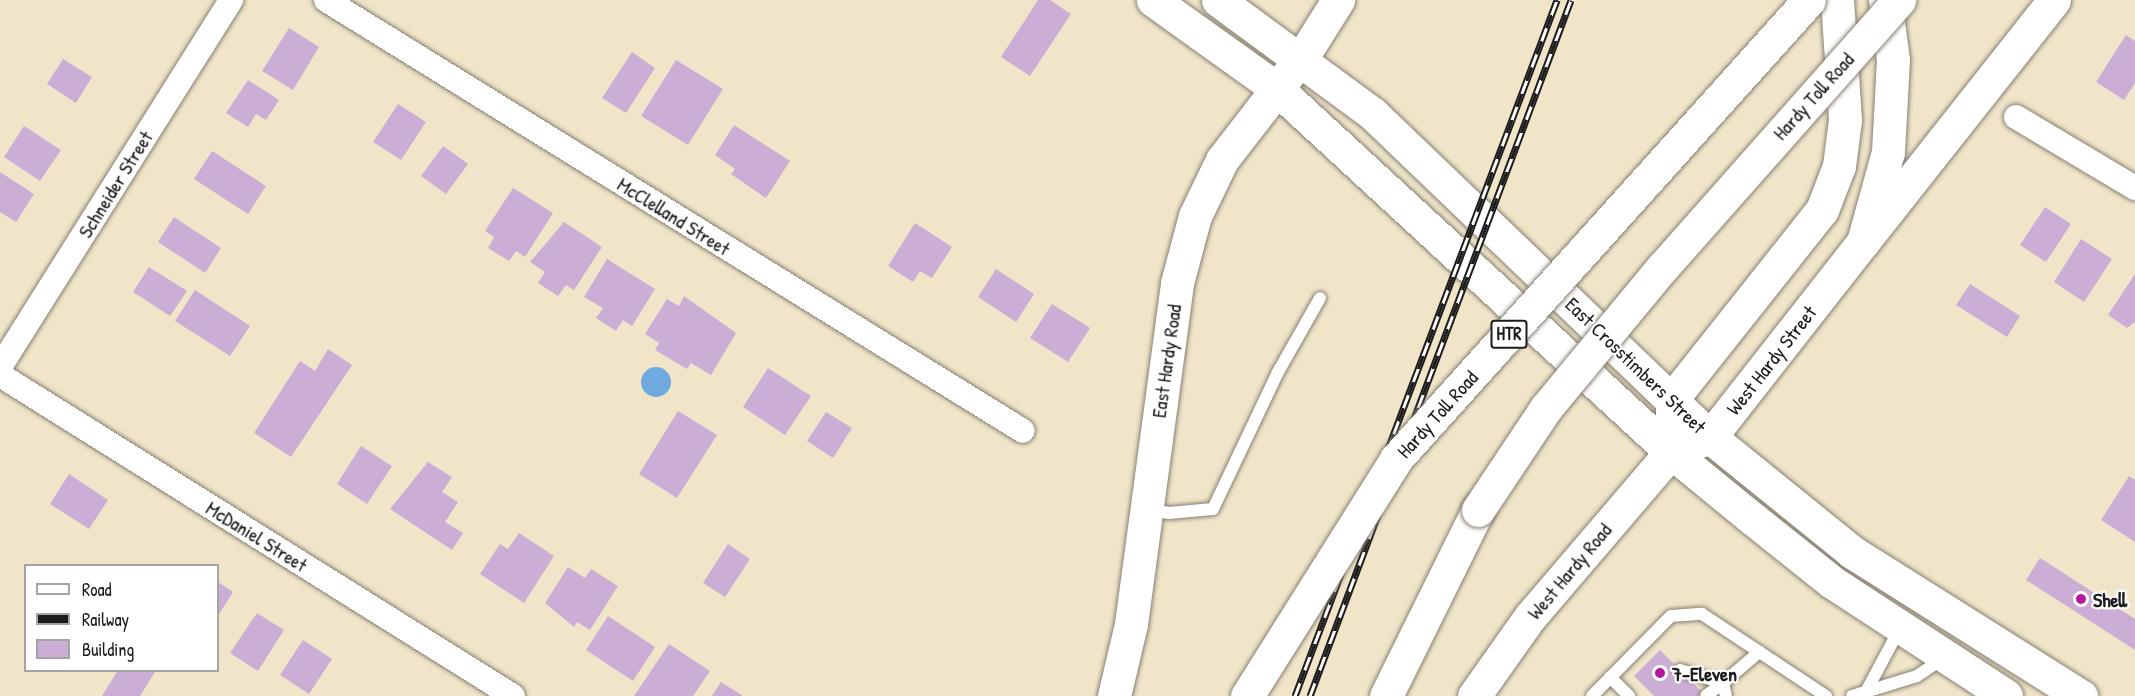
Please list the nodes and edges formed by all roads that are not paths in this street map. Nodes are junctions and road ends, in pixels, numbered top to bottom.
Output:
1 (231, 0) edge
2 (326, 0) edge
3 (1153, 0) edge
4 (1218, 0) edge
5 (1338, 0) edge
6 (1809, 0) edge
7 (1837, 0) edge
8 (1885, 0) edge
9 (1899, 0) edge
10 (2054, 0) edge
11 (1301, 59) junction
12 (1276, 88) junction
13 (2016, 117) dead end
14 (2135, 188) edge
15 (1863, 243) junction
16 (1320, 298) dead end
17 (0, 367) edge
18 (0, 375) edge
19 (1672, 399) junction
20 (1023, 431) dead end
21 (1710, 437) junction
22 (1671, 452) junction
23 (1147, 508) junction
24 (1935, 603) junction
25 (1905, 631) junction
26 (1759, 652) junction
27 (1946, 657) junction
28 (1680, 670) dead end
29 (1610, 677) junction
30 (1723, 683) junction
31 (1868, 688) junction
32 (513, 696) edge
33 (1114, 696) edge
34 (1247, 696) edge
35 (1386, 696) edge
36 (1474, 696) edge
37 (1592, 696) edge
38 (1629, 696) edge
39 (1706, 696) edge
40 (1726, 696) edge
41 (1826, 696) edge
42 (1852, 696) edge
43 (2006, 696) edge
44 (2080, 696) edge

1 - 17 street, Schneider Street
2 - 20 street, McClelland Street
3 - 12 main road, East Crosstimbers Street
4 - 11 main road, East Crosstimbers Street
5 - 11 main road, East Hardy Road
6 - 34 main road, Hardy Toll Road / HTR, bridge
7 - 19 main road
8 - 15 main road, West Hardy Street
9 - 35 main road, Hardy Toll Road, bridge
10 - 15 main road
11 - 12 main road, East Hardy Road
11 - 19 main road, East Crosstimbers Street
12 - 22 main road, East Crosstimbers Street
12 - 23 main road, East Hardy Road
13 - 14 street
15 - 21 main road, West Hardy Street
16 - 23 lane
18 - 32 street, McDaniel Street
19 - 21 main road, East Crosstimbers Street
19 - 22 main road
21 - 22 main road
21 - 24 main road, East Crosstimbers Street
22 - 25 main road, East Crosstimbers Street
22 - 36 main road, West Hardy Road
23 - 33 main road, East Hardy Road
24 - 25 main road
24 - 44 main road, East Crosstimbers Street
25 - 27 main road, East Crosstimbers Street
25 - 31 lane
26 - 29 lane
26 - 30 lane
26 - 41 lane
27 - 31 lane
27 - 43 main road, East Crosstimbers Street
28 - 30 lane
29 - 37 lane
29 - 38 lane
30 - 39 lane
30 - 40 lane
31 - 42 lane

